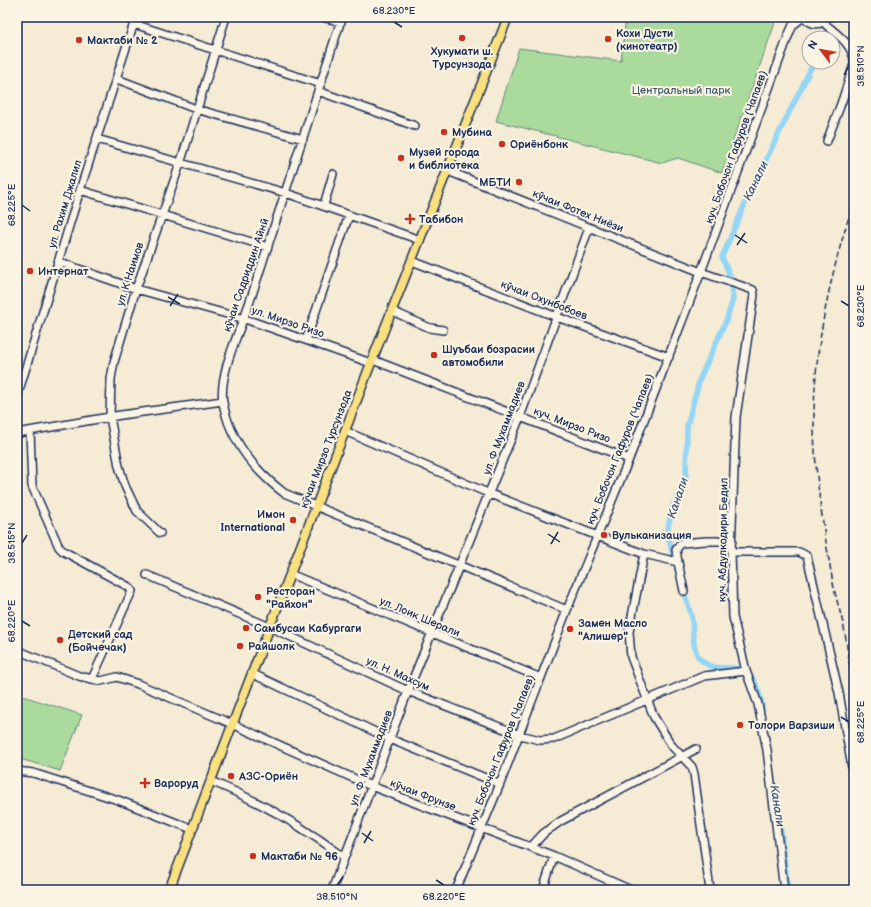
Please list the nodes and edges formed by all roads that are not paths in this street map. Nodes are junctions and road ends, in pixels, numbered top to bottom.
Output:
1 (226, 17) edge
2 (322, 17) edge
3 (508, 17) edge
4 (803, 17) edge
5 (341, 19) edge
6 (826, 20) edge
7 (135, 21) edge
8 (216, 52) junction
9 (854, 62) edge
10 (117, 79) junction
11 (320, 87) junction
12 (196, 109) junction
13 (415, 126) dead end
14 (98, 139) junction
15 (303, 139) junction
16 (826, 141) dead end
17 (180, 164) junction
18 (448, 171) junction
19 (333, 174) dead end
20 (80, 190) junction
21 (286, 193) junction
22 (324, 205) junction
23 (160, 215) junction
24 (349, 215) junction
25 (589, 228) junction
26 (420, 240) junction
27 (268, 247) junction
28 (412, 261) junction
29 (59, 262) junction
30 (701, 272) junction
31 (136, 289) junction
32 (392, 311) junction
33 (557, 317) junction
34 (245, 319) junction
35 (442, 330) dead end
36 (306, 340) junction
37 (668, 357) junction
38 (372, 361) junction
39 (17, 397) edge
40 (223, 401) junction
41 (110, 417) junction
42 (520, 417) junction
43 (345, 431) junction
44 (22, 432) edge
45 (629, 459) junction
46 (490, 494) junction
47 (316, 506) junction
48 (160, 533) dead end
49 (597, 536) junction
50 (732, 541) junction
51 (731, 552) junction
52 (644, 554) junction
53 (678, 562) junction
54 (461, 566) junction
55 (290, 574) junction
56 (147, 575) dead end
57 (684, 591) dead end
58 (567, 610) junction
59 (270, 627) junction
60 (431, 634) junction
61 (17, 650) edge
62 (746, 671) junction
63 (253, 674) junction
64 (541, 678) junction
65 (92, 680) junction
66 (408, 691) junction
67 (648, 698) junction
68 (232, 724) junction
69 (520, 735) junction
70 (390, 739) junction
71 (696, 749) dead end
72 (684, 757) junction
73 (17, 771) edge
74 (854, 779) edge
75 (211, 781) junction
76 (500, 784) junction
77 (371, 786) junction
78 (192, 829) junction
79 (481, 829) junction
80 (531, 847) junction
81 (554, 856) junction
82 (344, 857) junction
83 (168, 890) edge
84 (332, 890) edge
85 (456, 890) edge
86 (543, 890) edge
87 (631, 890) edge
88 (710, 890) edge
89 (784, 890) edge

1 - 8 street, ул. К Наимов
2 - 5 street
3 - 18 main road, кӯчаи Мирзо Турсунзода
4 - 6 street
4 - 30 street, куч. Бобочон Гафуров (Чапаев)
5 - 11 street, кӯчаи Садриддин Айнӣ
6 - 9 street
7 - 8 street
7 - 10 street, ул. Рахим Джалил
8 - 11 street
8 - 12 street, ул. К Наимов
9 - 16 street
10 - 12 street
10 - 14 street, ул. Рахим Джалил
11 - 13 street
11 - 15 street, кӯчаи Садриддин Айнӣ
12 - 15 street
12 - 17 street, ул. К Наимов
14 - 17 street
14 - 20 street, ул. Рахим Джалил
15 - 21 street, кӯчаи Садриддин Айнӣ
17 - 21 street
17 - 23 street, ул. К Наимов
18 - 25 street, кӯчаи Фотех Ниёзи
18 - 26 main road, кӯчаи Мирзо Турсунзода
19 - 22 street
20 - 23 street
20 - 29 street, ул. Рахим Джалил
21 - 22 street
21 - 27 street, кӯчаи Садриддин Айнӣ
22 - 24 street
23 - 27 street
23 - 31 street, ул. К Наимов
24 - 26 street
24 - 36 street
25 - 30 street, кӯчаи Фотех Ниёзи
25 - 33 street, ул. Ф Мухаммадиев
26 - 28 main road, кӯчаи Мирзо Турсунзода
27 - 34 street, кӯчаи Садриддин Айнӣ
28 - 32 main road, кӯчаи Мирзо Турсунзода
28 - 33 street, кӯчаи Охунбобоев
29 - 31 street, ул. Мирзо Ризо
29 - 39 street, ул. Рахим Джалил
30 - 37 street, куч. Бобочон Гафуров (Чапаев)
30 - 50 street, куч. Абдулкодири Бедил
31 - 34 street, ул. Мирзо Ризо
31 - 41 street, ул. К Наимов
32 - 35 street
32 - 38 main road, кӯчаи Мирзо Турсунзода
33 - 37 street, кӯчаи Охунбобоев
33 - 42 street, ул. Ф Мухаммадиев
34 - 36 street, ул. Мирзо Ризо
34 - 40 street, кӯчаи Садриддин Айнӣ
36 - 38 street, ул. Мирзо Ризо
37 - 45 street, куч. Бобочон Гафуров (Чапаев)
38 - 42 street, куч. Мирзо Ризо
38 - 43 main road, кӯчаи Мирзо Турсунзода
40 - 41 street
40 - 47 street, кӯчаи Садриддин Айнӣ
41 - 44 street
41 - 48 street, ул. К Наимов
42 - 45 street, куч. Мирзо Ризо
42 - 46 street, ул. Ф Мухаммадиев
43 - 46 street
43 - 47 main road, кӯчаи Мирзо Турсунзода
44 - 65 street
45 - 49 street, куч. Бобочон Гафуров (Чапаев)
46 - 49 street
46 - 54 street, ул. Ф Мухаммадиев
47 - 54 street, кӯчаи Садриддин Айнӣ
47 - 55 main road, кӯчаи Мирзо Турсунзода
49 - 52 street
49 - 58 street, куч. Бобочон Гафуров (Чапаев)
50 - 51 street, куч. Абдулкодири Бедил
50 - 53 street
51 - 62 street, куч. Абдулкодири Бедил
51 - 74 street
52 - 53 street
52 - 67 street
53 - 57 street
54 - 58 street, кӯчаи Садриддин Айнӣ
54 - 60 street, ул. Ф Мухаммадиев
55 - 59 main road, кӯчаи Мирзо Турсунзода
55 - 60 street, ул. Лоик Шерали
56 - 59 street, ул. Н. Махсум
58 - 64 street, куч. Бобочон Гафуров (Чапаев)
59 - 63 main road, кӯчаи Мирзо Турсунзода
59 - 66 street, ул. Н. Махсум
60 - 64 street, ул. Лоик Шерали
60 - 66 street, ул. Ф. Мухаммадиев
61 - 65 street
62 - 67 street, ул. Н. Махсум
62 - 89 street, куч. Абдулкодири Бедил
63 - 68 main road, кӯчаи Мирзо Турсунзода
63 - 70 street
64 - 69 street, куч. Бобочон Гафуров (Чапаев)
65 - 68 street, кӯчаи Фрунзе
66 - 69 street, ул. Н. Махсум
66 - 70 street, ул. Ф. Мухаммадиев
67 - 69 street, ул. Н. Махсум
67 - 72 street
68 - 75 main road, кӯчаи Мирзо Турсунзода
68 - 77 street, кӯчаи Фрунзе
69 - 76 street, куч. Бобочон Гафуров (Чапаев)
70 - 76 street
70 - 77 street, ул. Ф. Мухаммадиев
71 - 72 street
72 - 80 street
72 - 88 street
73 - 78 street
75 - 78 main road, кӯчаи Мирзо Турсунзода
75 - 82 street
76 - 79 street, куч. Бобочон Гафуров (Чапаев)
77 - 79 street, кӯчаи Фрунзе
77 - 82 street, ул. Ф. Мухаммадиев
78 - 83 main road, кӯчаи Мирзо Турсунзода
79 - 80 street, кӯчаи Фрунзе
79 - 85 street, куч. Бобочон Гафуров (Чапаев)
80 - 81 street, кӯчаи Фрунзе
81 - 86 street
81 - 87 street, кӯчаи Фрунзе
82 - 84 street, ул. Ф. Мухаммадиев

